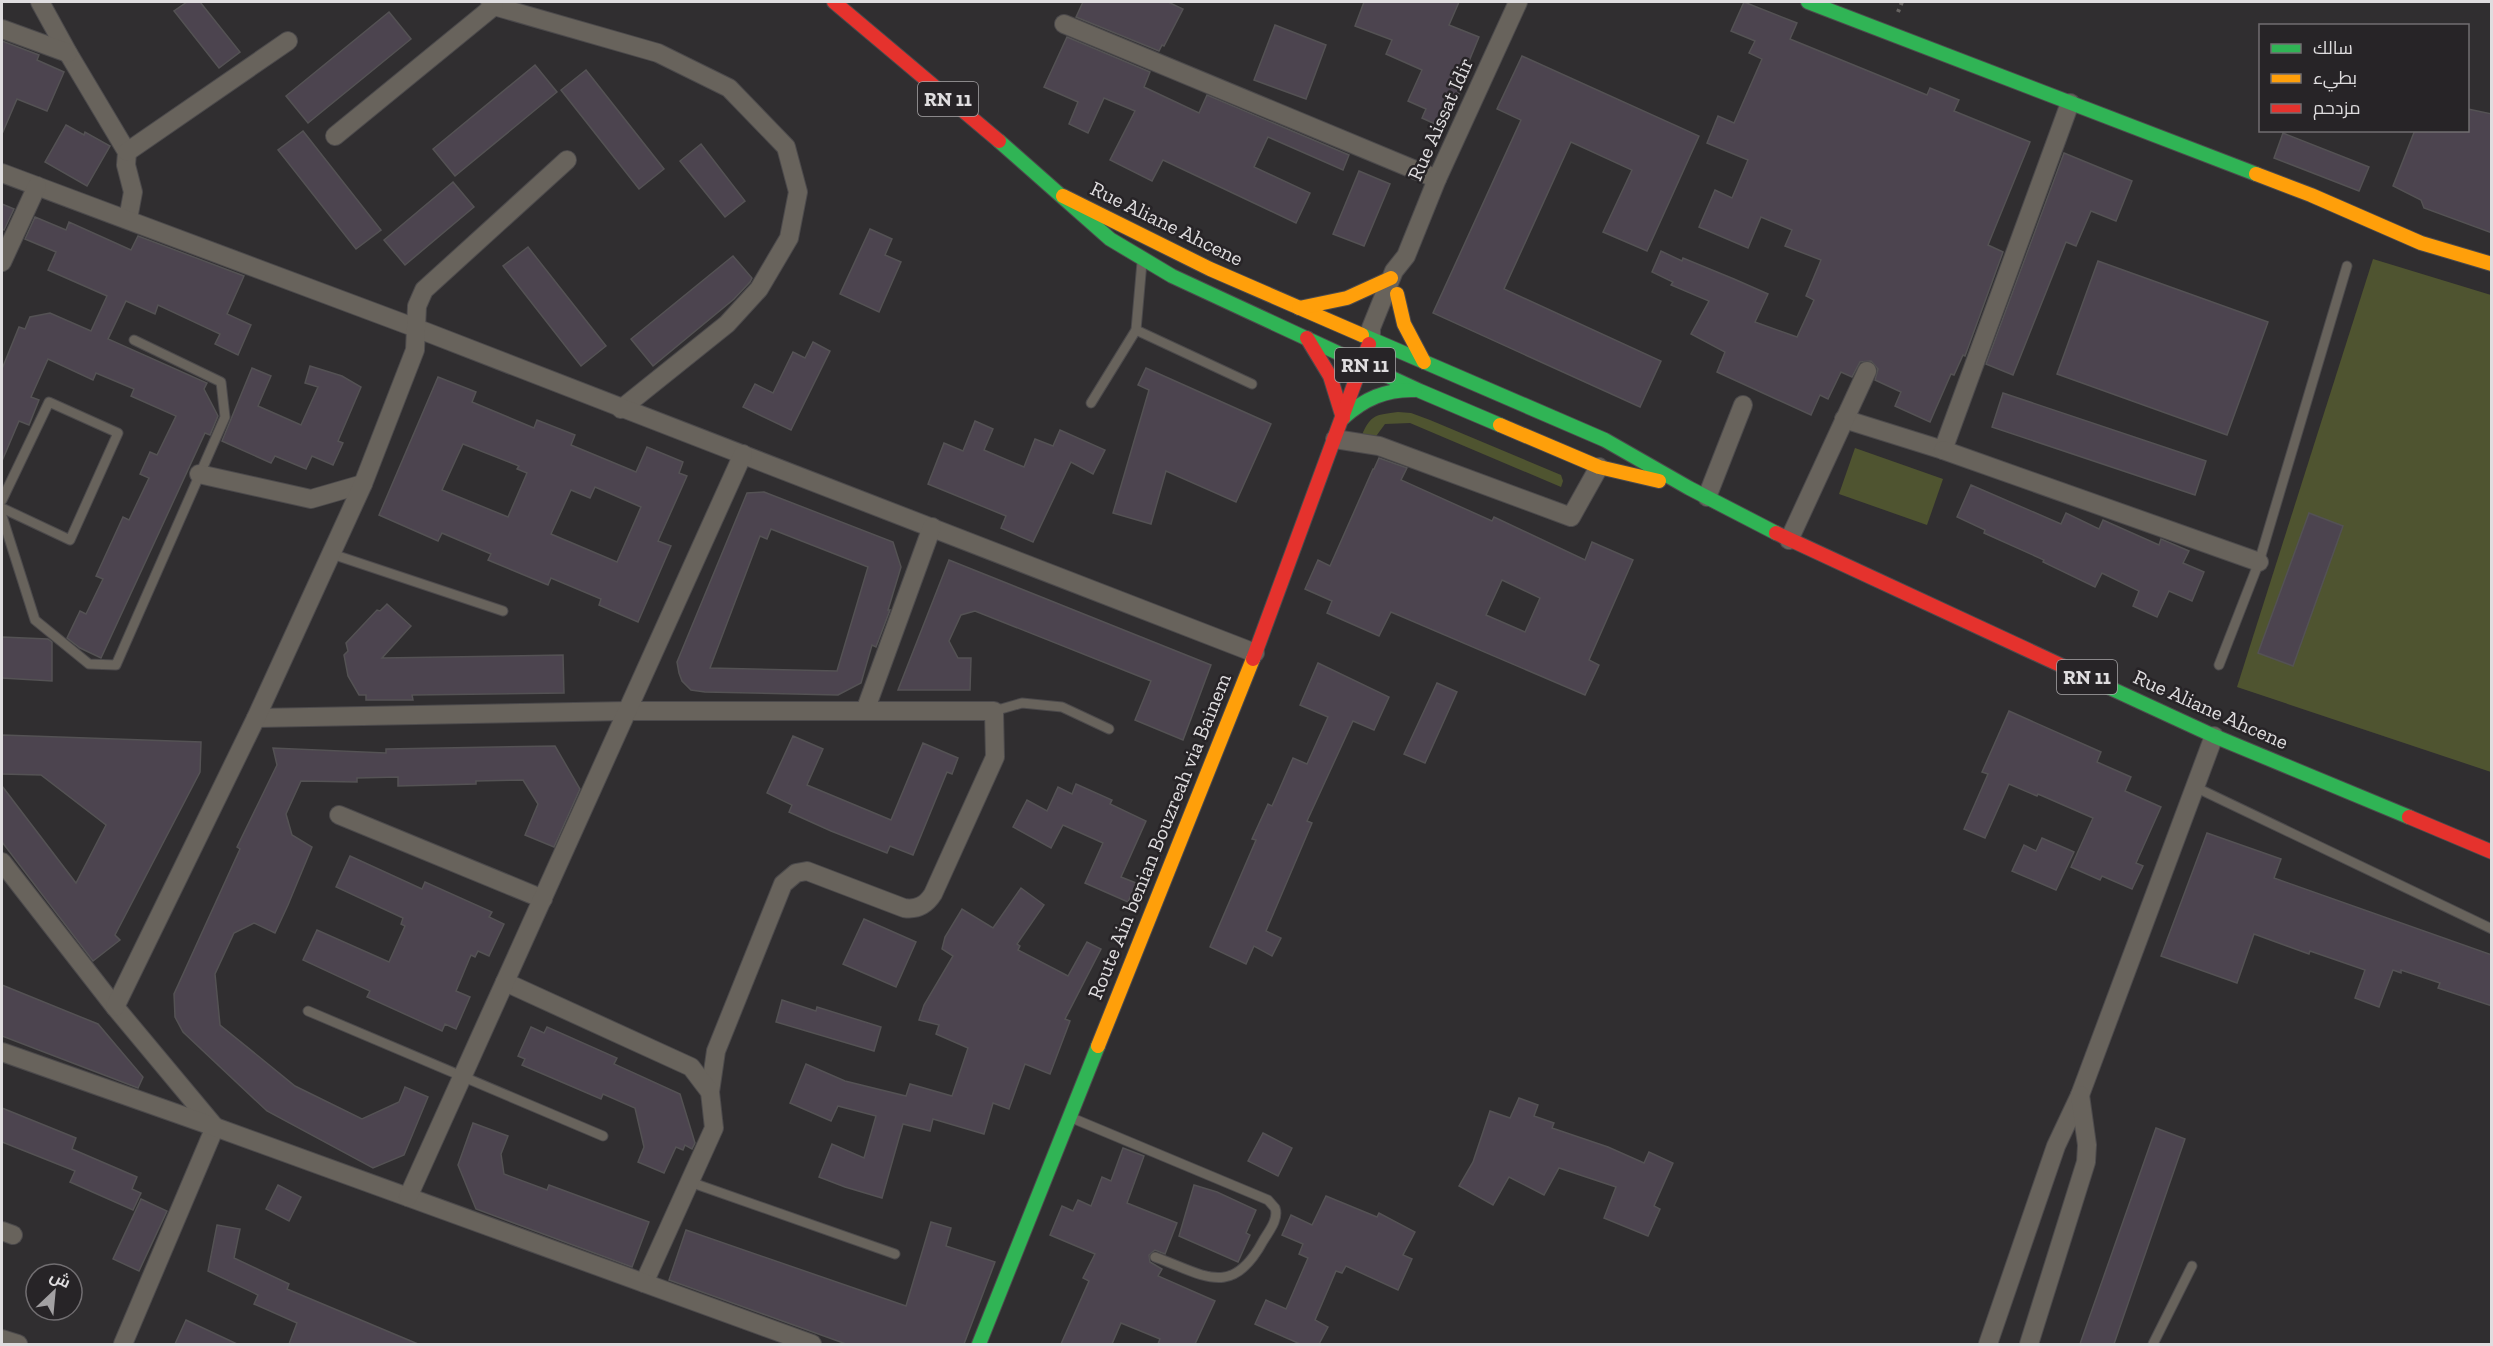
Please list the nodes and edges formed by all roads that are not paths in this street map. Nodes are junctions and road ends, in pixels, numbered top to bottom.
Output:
1 (40, 2) edge
2 (834, 2) edge
3 (1518, 2) edge
4 (1808, 2) edge
5 (492, 4) edge
6 (1064, 24) dead end
7 (2, 29) edge
8 (288, 41) dead end
9 (68, 53) junction
10 (2070, 103) junction
11 (334, 136) dead end
12 (127, 152) junction
13 (567, 160) dead end
14 (2, 173) edge
15 (1437, 179) junction
16 (37, 186) junction
17 (1063, 196) junction
18 (128, 219) junction
19 (1142, 260) junction
20 (2, 262) edge
21 (2492, 264) edge
22 (2348, 266) dead end
23 (1394, 286) junction
24 (1299, 308) junction
25 (416, 328) junction
26 (1136, 330) junction
27 (1306, 338) junction
28 (134, 340) dead end
29 (1371, 340) junction
30 (1424, 362) junction
31 (1362, 364) junction
32 (1867, 371) dead end
33 (1252, 384) dead end
34 (1420, 391) junction
35 (1091, 403) dead end
36 (1743, 405) dead end
37 (621, 409) junction
38 (1343, 418) junction
39 (1844, 419) junction
40 (1335, 439) junction
41 (1943, 450) junction
42 (743, 454) junction
43 (1599, 467) junction
44 (200, 474) junction
45 (363, 484) junction
46 (1689, 488) junction
47 (1707, 497) junction
48 (2, 500) edge
49 (2, 508) edge
50 (2, 516) edge
51 (932, 527) junction
52 (1789, 540) junction
53 (332, 554) junction
54 (2259, 562) junction
55 (503, 611) dead end
56 (1255, 653) junction
57 (2219, 664) dead end
58 (627, 711) junction
59 (865, 711) junction
60 (994, 711) junction
61 (256, 718) junction
62 (1109, 729) dead end
63 (2214, 735) junction
64 (2195, 787) junction
65 (339, 815) dead end
66 (2492, 852) edge
67 (2, 862) edge
68 (543, 899) junction
69 (2492, 928) edge
70 (506, 981) junction
71 (115, 1007) junction
72 (308, 1011) dead end
73 (2, 1052) edge
74 (463, 1077) junction
75 (710, 1092) junction
76 (2080, 1095) junction
77 (1070, 1117) junction
78 (215, 1126) junction
79 (603, 1136) dead end
80 (690, 1182) junction
81 (408, 1197) junction
82 (896, 1254) dead end
83 (1155, 1257) dead end
84 (2192, 1266) dead end
85 (644, 1283) junction
86 (2, 1340) edge
87 (18, 1344) edge
88 (123, 1344) edge
89 (812, 1344) edge
90 (980, 1344) edge
91 (1988, 1344) edge
92 (2029, 1344) edge
93 (2152, 1344) edge

1 - 9 street
2 - 17 main road, RN 11
3 - 15 street, Rue Aissat Idir
4 - 10 main road
5 - 11 street
5 - 37 street
6 - 15 street
7 - 9 street
8 - 12 street
9 - 12 street
10 - 21 main road
10 - 41 street
12 - 18 street
13 - 25 street
14 - 16 street
15 - 23 street, Rue Aissat Idir
16 - 18 street
16 - 20 street
17 - 19 main road, Rue Aliane Ahcene / RN 11
17 - 24 main road, Rue Aliane Ahcene / RN 11
18 - 25 street
19 - 26 lane
19 - 27 main road, Rue Aliane Ahcene / RN 11
22 - 54 lane
23 - 24 main road
23 - 29 street, Rue Aissat Idir
23 - 30 main road
24 - 29 main road, Rue Aliane Ahcene / RN 11
25 - 37 street
25 - 45 street
26 - 33 lane
26 - 35 lane
27 - 31 main road, Rue Aliane Ahcene / RN 11
27 - 38 main road
28 - 44 lane
29 - 30 main road, Rue Aliane Ahcene / RN 11
29 - 31 main road, Route Ain benian Bouzreah via Bainem
30 - 46 main road, Rue Aliane Ahcene / RN 11
31 - 34 main road, Rue Aliane Ahcene / RN 11
31 - 38 main road, Route Ain benian Bouzreah via Bainem
32 - 39 street
34 - 38 main road
34 - 43 main road, Rue Aliane Ahcene / RN 11
36 - 47 street
37 - 42 street
38 - 40 main road, Route Ain benian Bouzreah via Bainem
39 - 41 street
39 - 52 street
40 - 43 street
40 - 56 main road, Route Ain benian Bouzreah via Bainem
41 - 54 street
42 - 51 street
42 - 58 street
43 - 46 main road, Rue Aliane Ahcene / RN 11
44 - 45 street
44 - 50 lane
45 - 53 street
46 - 47 main road, Rue Aliane Ahcene / RN 11
47 - 52 main road, Rue Aliane Ahcene / RN 11
48 - 49 lane
51 - 56 street
51 - 59 street
52 - 63 main road, Rue Aliane Ahcene / RN 11
53 - 55 lane
53 - 61 street
54 - 57 lane
56 - 77 main road, Route Ain benian Bouzreah via Bainem
58 - 59 street
58 - 61 street
58 - 68 street
59 - 60 street
60 - 62 lane
60 - 75 street
61 - 71 street
63 - 64 street
63 - 66 main road, Rue Aliane Ahcene / RN 11
64 - 69 lane
64 - 76 street
65 - 68 street
67 - 71 street
68 - 70 street
70 - 74 street
70 - 75 street
71 - 78 street
72 - 74 lane
73 - 78 street
74 - 79 lane
74 - 81 street
75 - 80 street
76 - 91 street
76 - 92 street
77 - 83 lane
77 - 90 main road, Route Ain benian Bouzreah via Bainem
78 - 81 street
78 - 88 street
80 - 82 lane
80 - 85 street
81 - 85 street
84 - 93 lane
85 - 89 street
86 - 87 street

